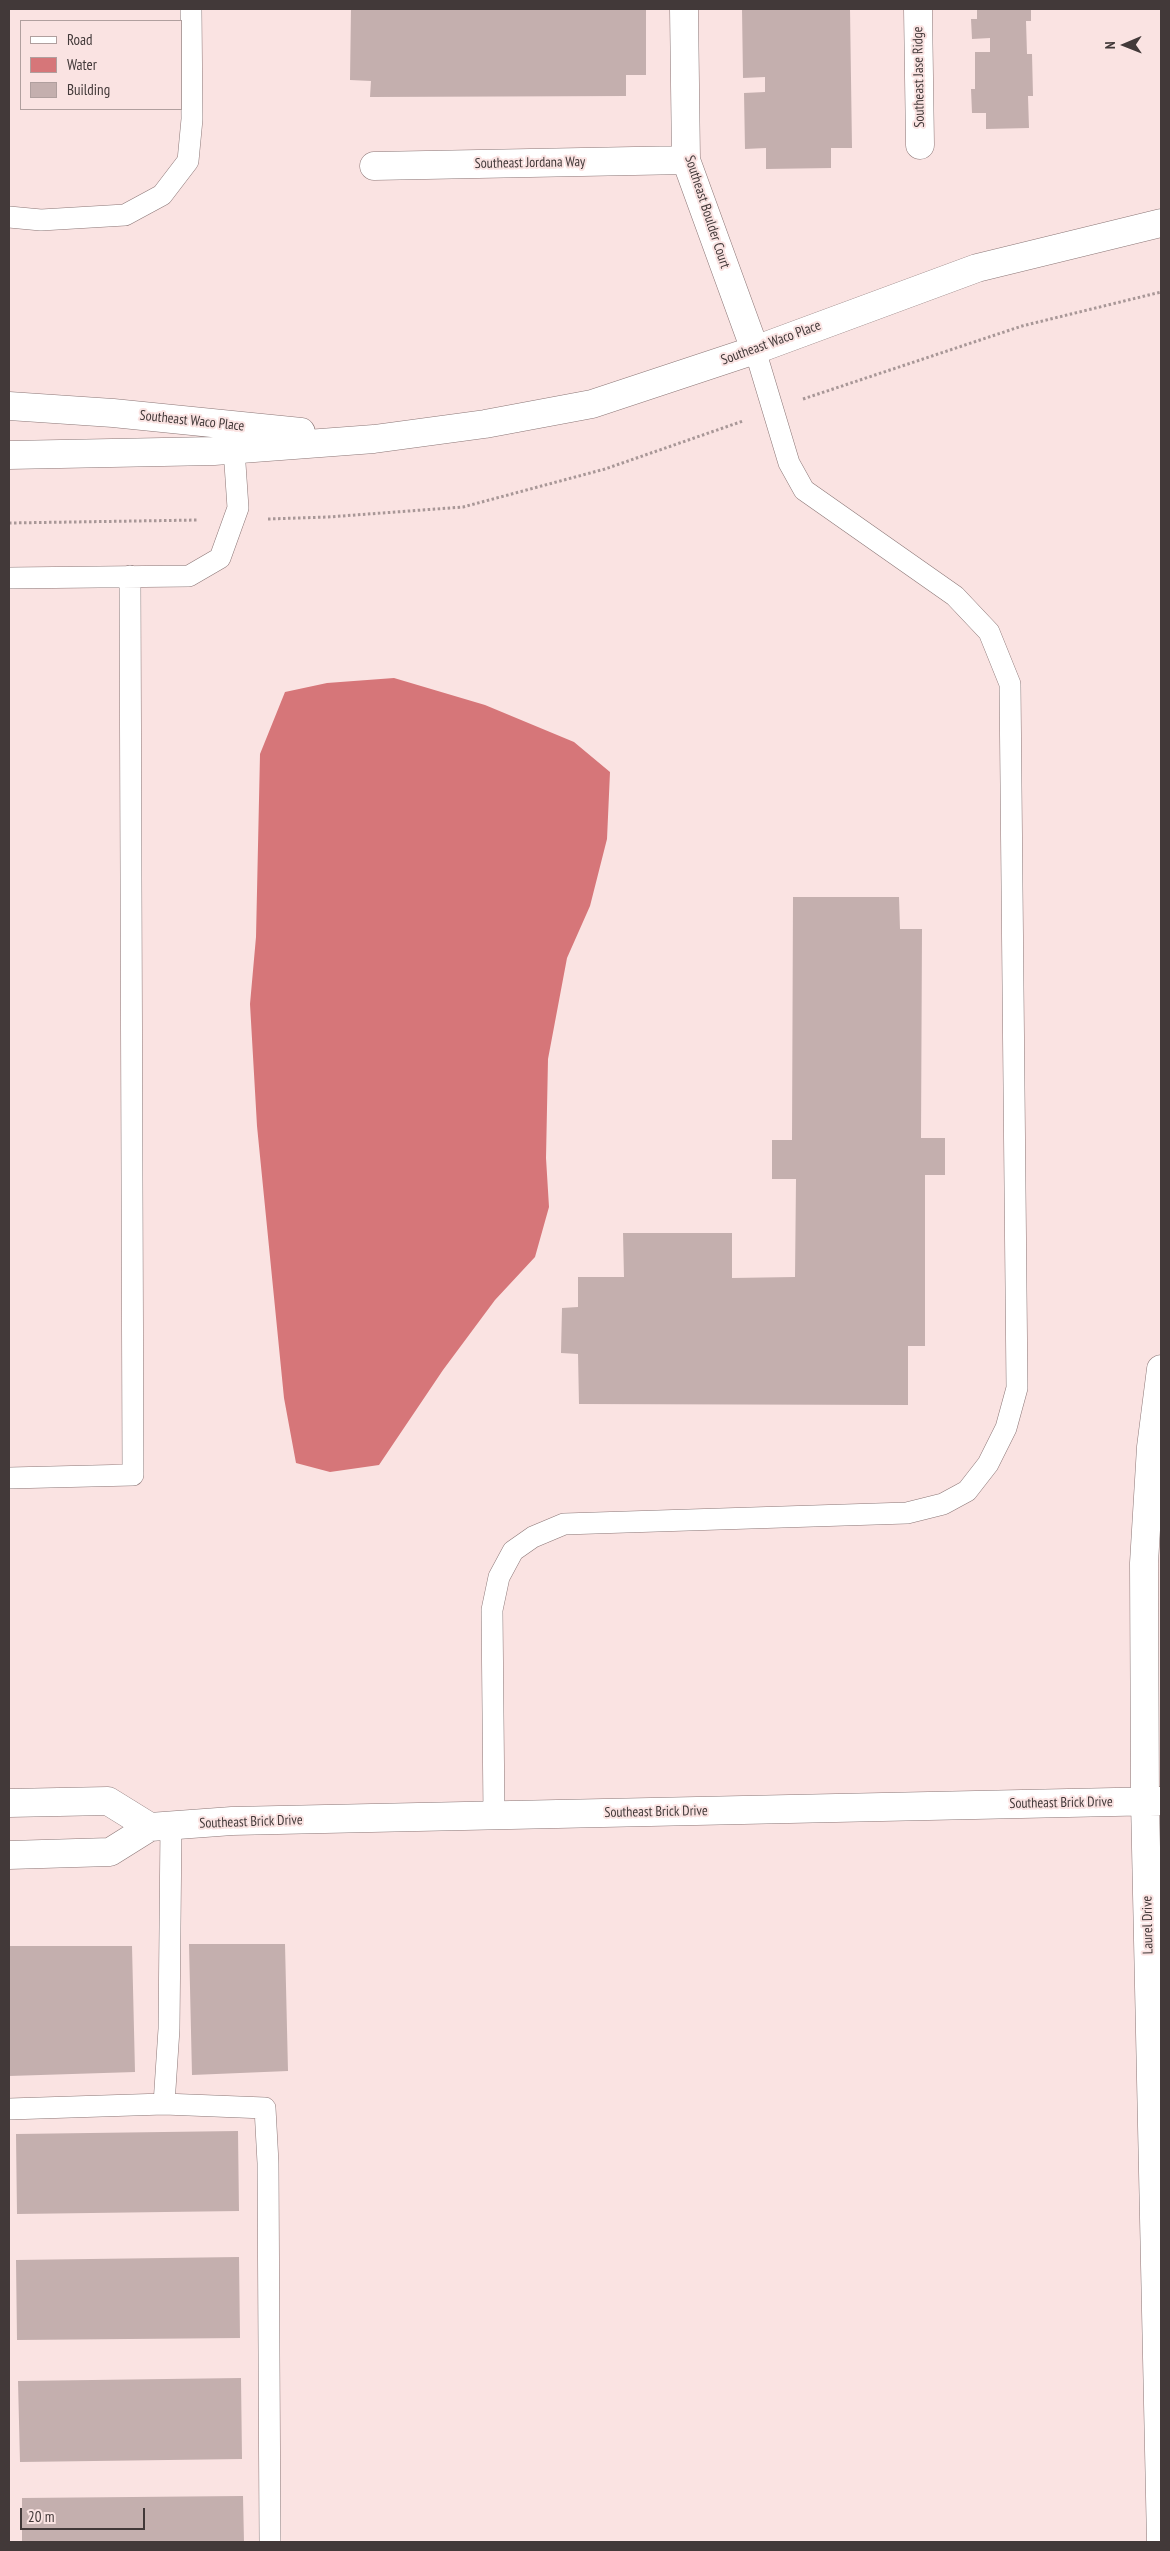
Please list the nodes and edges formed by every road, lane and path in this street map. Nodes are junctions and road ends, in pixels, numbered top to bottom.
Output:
1 (191, 9) edge
2 (684, 9) edge
3 (918, 9) edge
4 (920, 145) dead end
5 (686, 160) junction
6 (374, 166) dead end
7 (9, 217) edge
8 (1161, 223) edge
9 (1161, 292) edge
10 (755, 350) junction
11 (9, 406) edge
12 (773, 410) junction
13 (374, 439) junction
14 (234, 450) junction
15 (9, 455) edge
16 (234, 519) junction
17 (9, 523) edge
18 (130, 576) junction
19 (9, 578) edge
20 (1161, 1370) edge
21 (1156, 1447) edge
22 (9, 1478) edge
23 (1153, 1801) edge
24 (9, 1803) edge
25 (494, 1816) junction
26 (161, 1826) junction
27 (9, 1855) edge
28 (164, 2104) junction
29 (9, 2109) edge
30 (270, 2542) edge
31 (1161, 2542) edge

1 - 7 lane
2 - 5 street, Southeast Boulder Court
3 - 4 street, Southeast Jase Ridge
5 - 6 street, Southeast Jordana Way
5 - 10 street, Southeast Boulder Court
8 - 10 street, Southeast Waco Place
9 - 12 path
10 - 12 lane
10 - 13 street, Southeast Waco Place
11 - 13 street, Southeast Waco Place
12 - 16 path
12 - 25 lane
13 - 14 street, Southeast Waco Place
14 - 15 street, Southeast Waco Place
14 - 16 lane
16 - 17 path
16 - 18 lane
18 - 19 lane
18 - 22 lane
20 - 21 street, Laurel Drive
21 - 23 street, Laurel Drive
23 - 25 street, Southeast Brick Drive
23 - 31 street, Laurel Drive
24 - 26 street
25 - 26 street, Southeast Brick Drive
26 - 27 street, Southeast Brick Drive
26 - 28 lane
28 - 29 lane
28 - 30 lane

